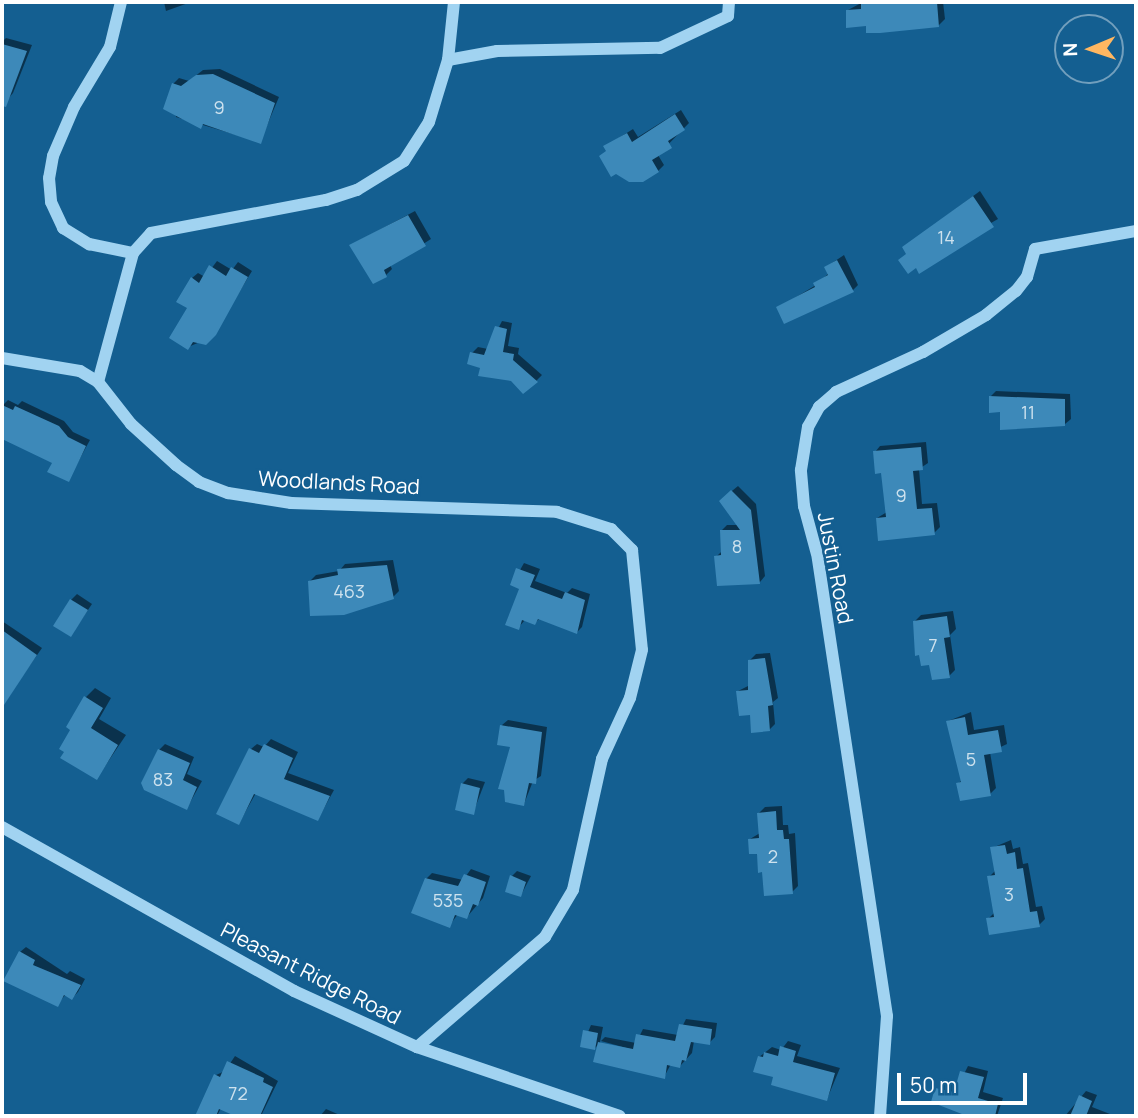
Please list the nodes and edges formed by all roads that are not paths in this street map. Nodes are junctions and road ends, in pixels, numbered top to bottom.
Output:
1 (121, 2) edge
2 (454, 2) edge
3 (729, 2) edge
4 (448, 60) junction
5 (1136, 231) edge
6 (133, 253) junction
7 (2, 358) edge
8 (98, 382) junction
9 (2, 827) edge
10 (417, 1047) junction
11 (620, 1116) edge
12 (880, 1116) edge

1 - 6 street
2 - 4 street
3 - 4 street
4 - 6 street
5 - 12 street, Justin Road
6 - 8 street
7 - 8 street
8 - 10 street, Woodlands Road
9 - 10 street, Pleasant Ridge Road
10 - 11 street, Pleasant Ridge Road

